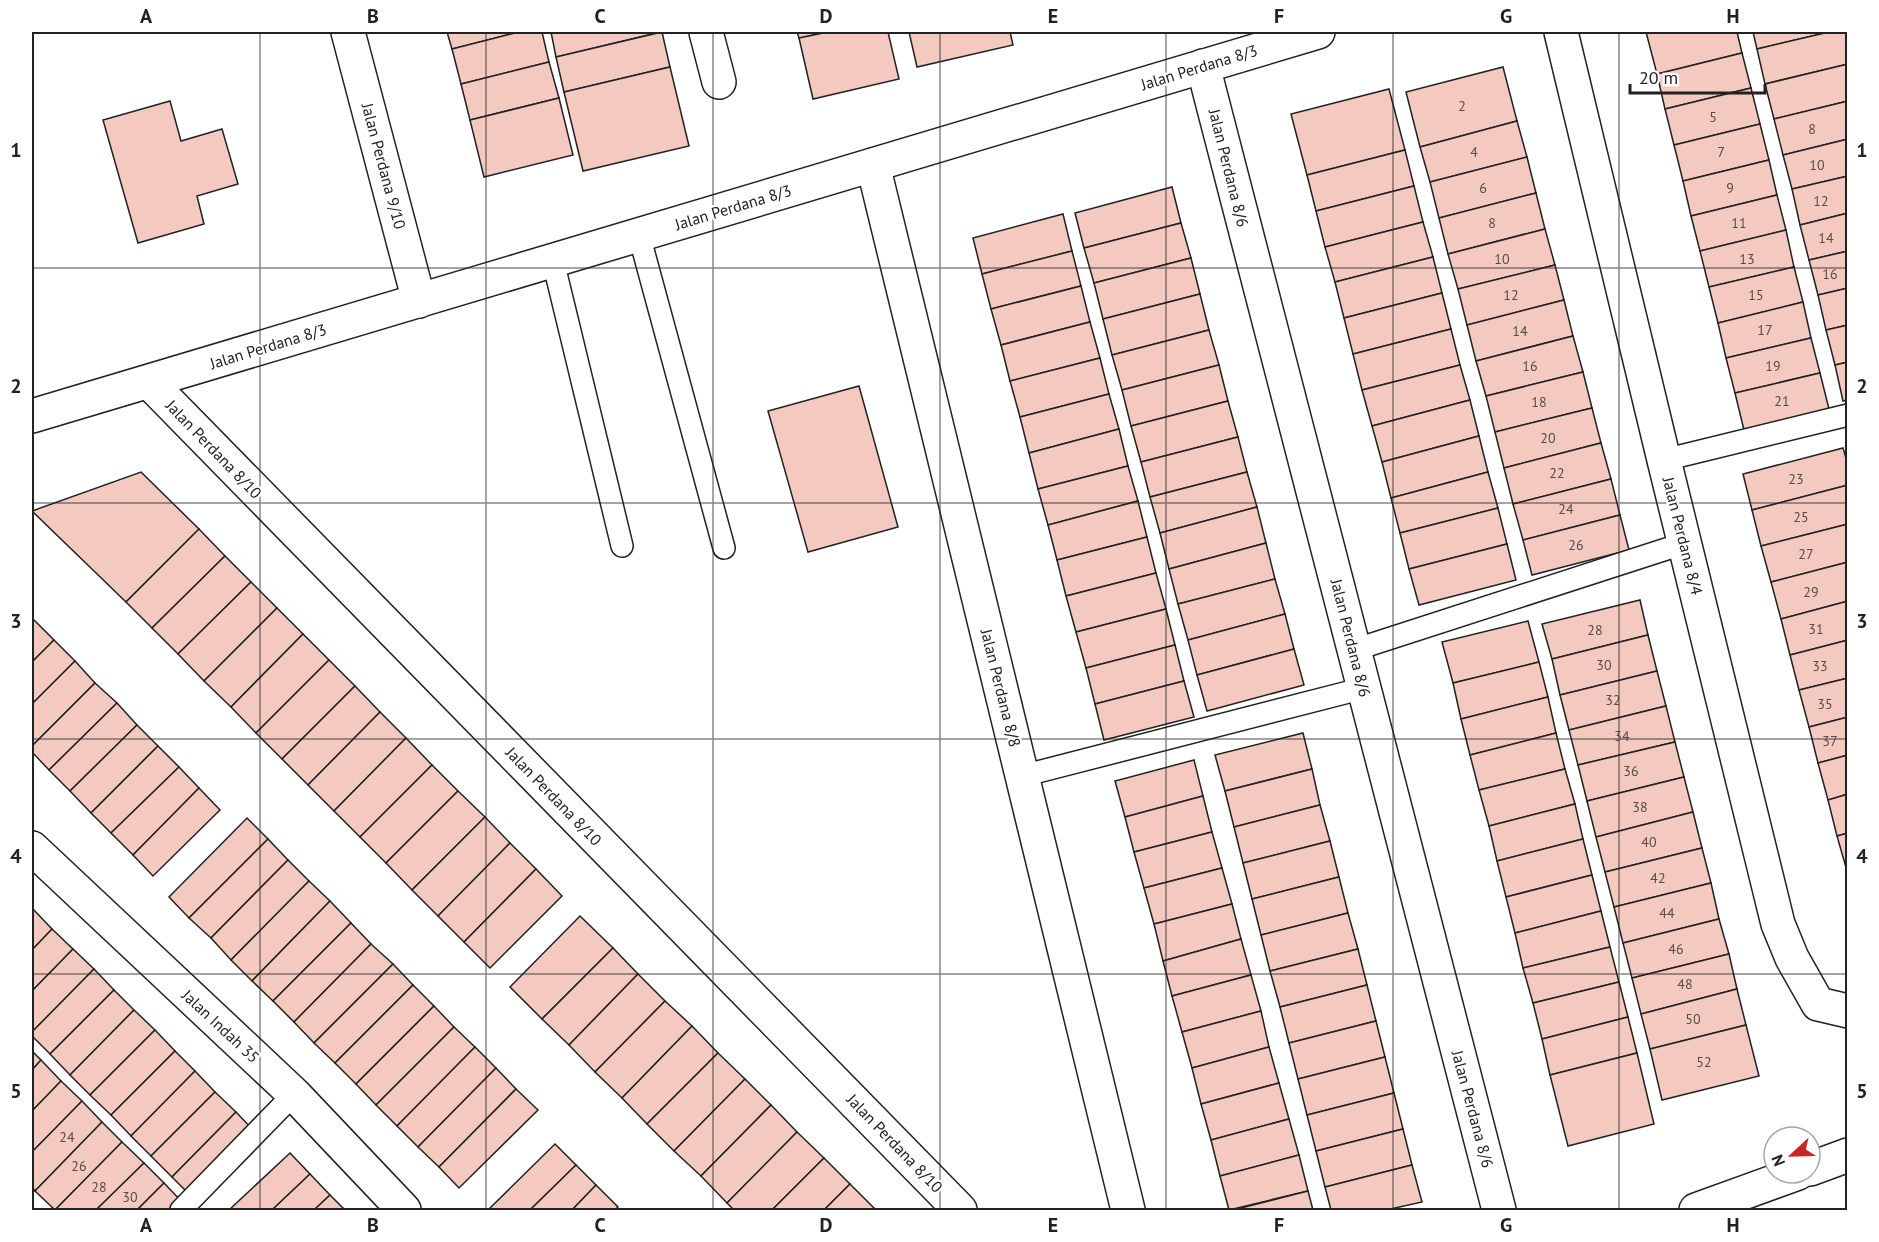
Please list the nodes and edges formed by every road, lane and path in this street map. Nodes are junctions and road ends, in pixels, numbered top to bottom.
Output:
1 (348, 32) edge
2 (706, 32) edge
3 (1318, 32) edge
4 (1561, 32) edge
5 (1203, 66) junction
6 (719, 82) dead end
7 (873, 165) junction
8 (639, 235) junction
9 (553, 261) junction
10 (419, 301) junction
11 (149, 382) junction
12 (1848, 415) edge
13 (32, 416) edge
14 (1664, 460) junction
15 (1685, 543) junction
16 (622, 546) dead end
17 (724, 548) dead end
18 (1354, 650) junction
19 (1364, 688) junction
20 (1022, 776) junction
21 (32, 848) edge
22 (1848, 1011) edge
23 (294, 1094) junction
24 (1848, 1155) edge
25 (1822, 1165) edge
26 (1765, 1185) edge
27 (181, 1210) edge
28 (404, 1210) edge
29 (960, 1210) edge
30 (1128, 1210) edge
31 (1499, 1210) edge
32 (1695, 1210) edge

1 - 10 street, Jalan Perdana 9/10
2 - 6 street
3 - 5 street, Jalan Perdana 8/3
4 - 14 street, Jalan Perdana 8/4
5 - 7 street, Jalan Perdana 8/3
5 - 18 street, Jalan Perdana 8/6
7 - 8 street, Jalan Perdana 8/3
7 - 20 street, Jalan Perdana 8/8
8 - 9 street, Jalan Perdana 8/3
8 - 17 lane
9 - 10 street, Jalan Perdana 8/3
9 - 16 lane
10 - 11 street, Jalan Perdana 8/3
11 - 13 street
11 - 29 street, Jalan Perdana 8/10
12 - 14 lane
14 - 15 street, Jalan Perdana 8/4
15 - 18 lane
15 - 22 street, Jalan Perdana 8/4
18 - 19 street, Jalan Perdana 8/6
19 - 20 lane
19 - 31 street, Jalan Perdana 8/6
20 - 30 street, Jalan Perdana 8/8
21 - 23 street, Jalan Indah 35
23 - 27 lane
23 - 28 street, Jalan Indah 35
24 - 25 street
26 - 32 street

